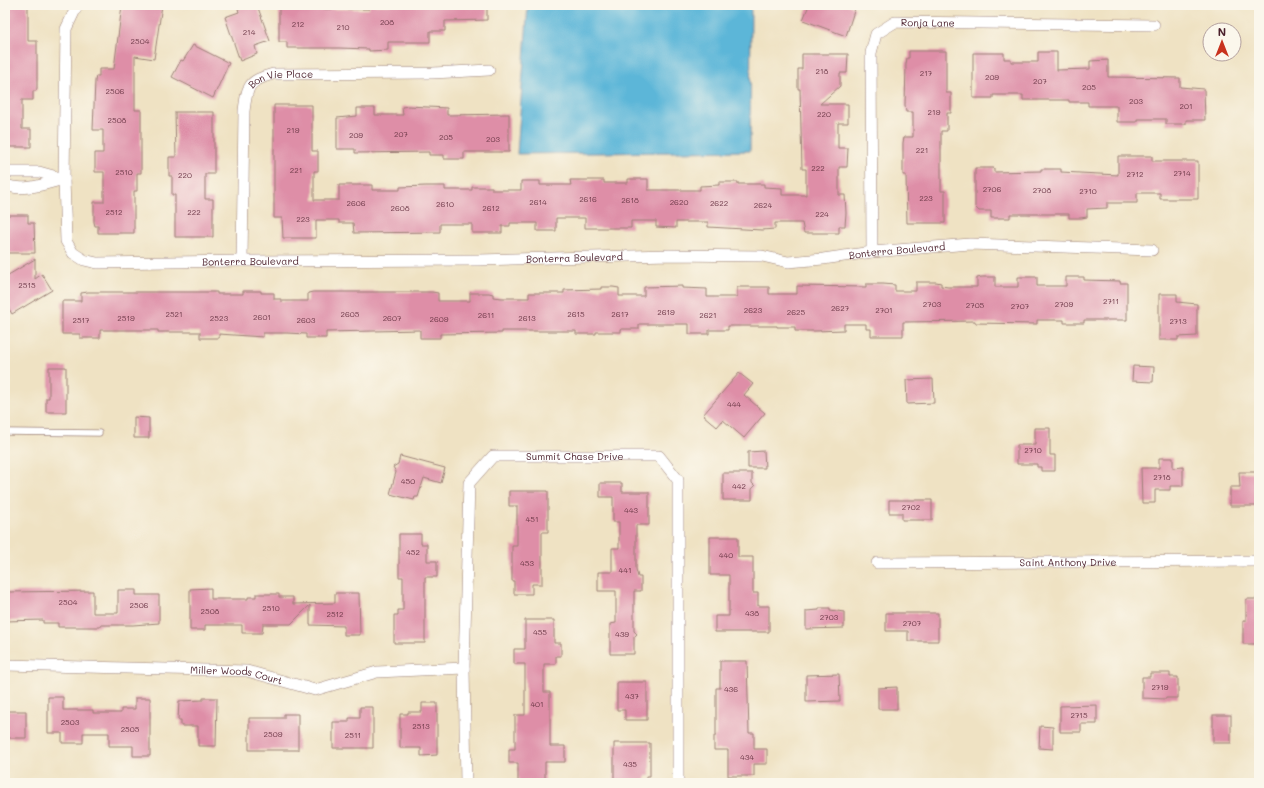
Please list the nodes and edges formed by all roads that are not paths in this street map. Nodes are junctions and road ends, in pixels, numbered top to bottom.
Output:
1 (76, 8) dead end
2 (1154, 25) dead end
3 (489, 70) dead end
4 (5, 172) edge
5 (64, 179) junction
6 (7, 187) edge
7 (1152, 250) dead end
8 (872, 252) junction
9 (242, 261) junction
10 (5, 432) edge
11 (99, 433) dead end
12 (1259, 561) edge
13 (877, 563) dead end
14 (5, 665) edge
15 (464, 668) junction
16 (466, 783) edge
17 (678, 783) edge

1 - 5 street, Bonterra Boulevard
2 - 8 street, Ronja Lane
3 - 9 street, Bon Vie Place
4 - 5 street
5 - 6 street
5 - 9 street, Bonterra Boulevard
7 - 8 street, Bonterra Boulevard
8 - 9 street, Bonterra Boulevard
10 - 11 lane
12 - 13 street, Saint Anthony Drive
14 - 15 street, Miller Woods Court
15 - 16 street, Summit Chase Drive
15 - 17 street, Summit Chase Drive

